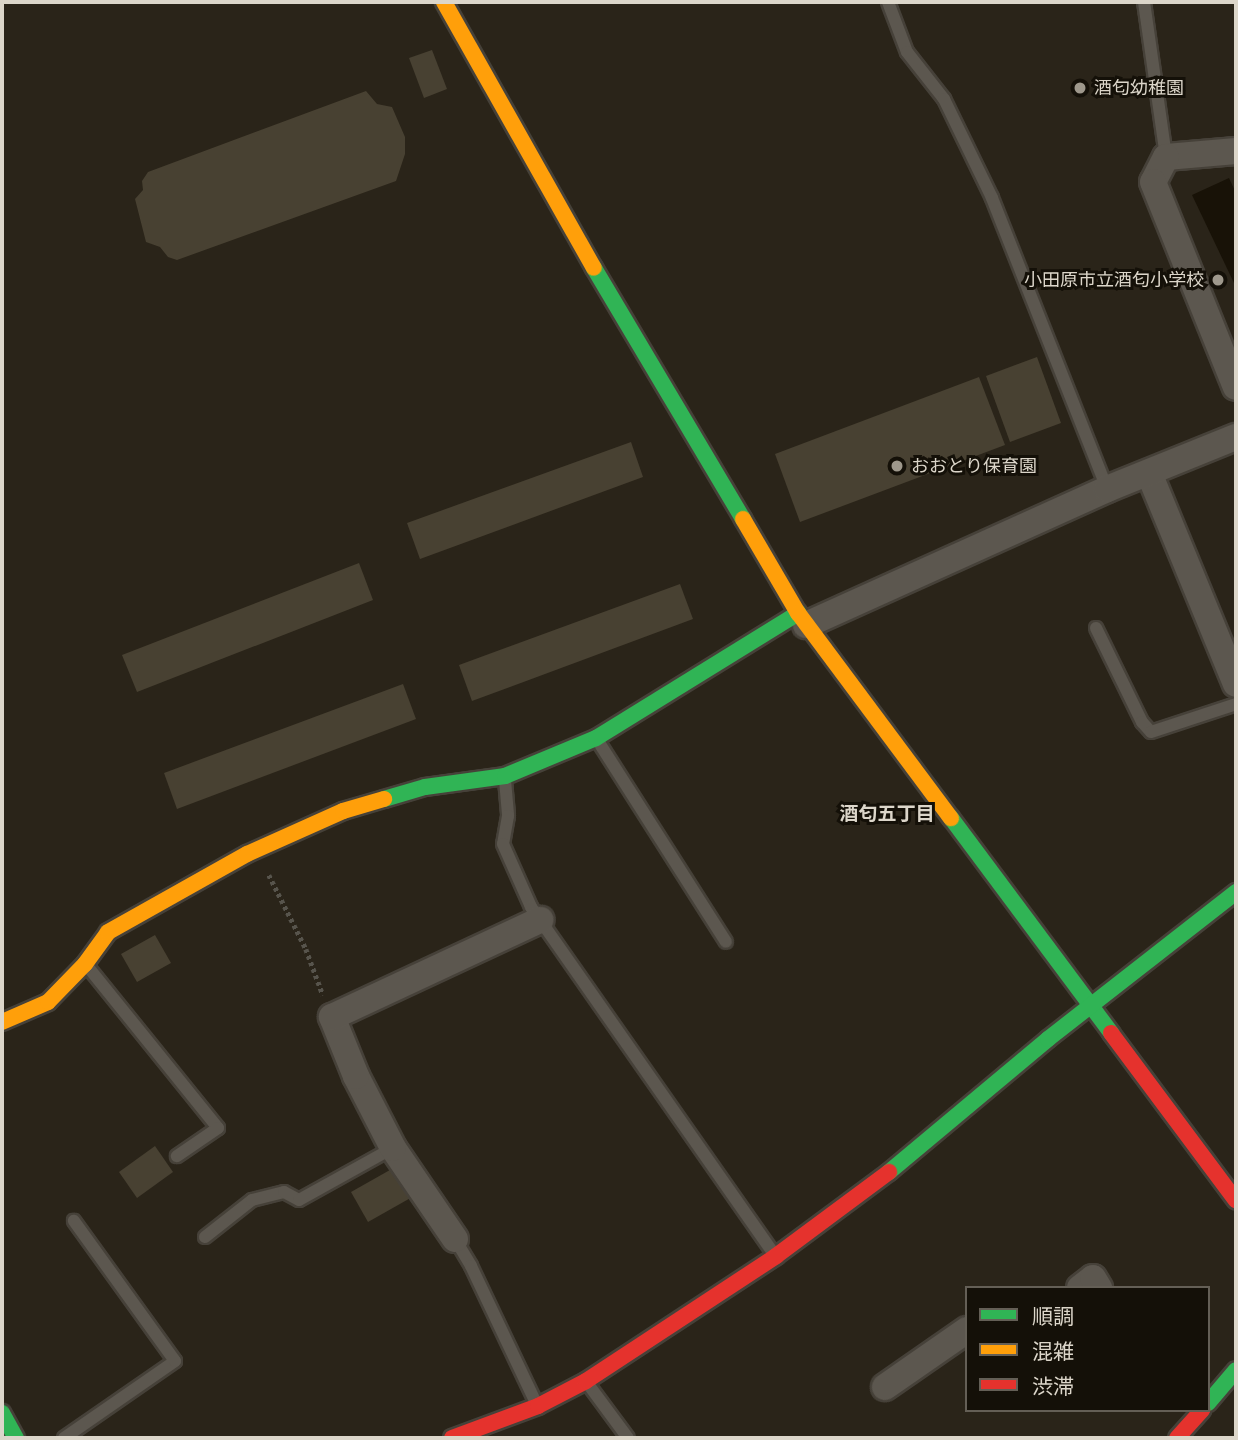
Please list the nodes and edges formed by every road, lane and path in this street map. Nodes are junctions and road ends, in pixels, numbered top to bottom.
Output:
1 (444, 2) edge
2 (888, 2) edge
3 (1144, 2) edge
4 (1236, 151) edge
5 (1166, 157) junction
6 (1236, 387) edge
7 (1236, 437) edge
8 (1149, 473) junction
9 (1107, 489) junction
10 (802, 619) junction
11 (1096, 628) dead end
12 (1236, 684) edge
13 (1236, 704) edge
14 (596, 738) junction
15 (505, 776) junction
16 (256, 849) junction
17 (1236, 892) edge
18 (540, 920) junction
19 (726, 942) dead end
20 (85, 964) junction
21 (1091, 1006) junction
22 (332, 1017) junction
23 (2, 1022) edge
24 (393, 1148) junction
25 (177, 1156) dead end
26 (1236, 1201) edge
27 (74, 1221) dead end
28 (205, 1237) dead end
29 (454, 1240) joint
30 (776, 1256) junction
31 (1083, 1286) edge
32 (1098, 1286) edge
33 (965, 1331) edge
34 (1210, 1364) edge
35 (1233, 1374) edge
36 (586, 1381) junction
37 (885, 1387) dead end
38 (1210, 1401) edge
39 (538, 1406) junction
40 (1200, 1412) edge
41 (2, 1413) edge
42 (16, 1438) edge
43 (64, 1438) edge
44 (452, 1438) edge
45 (628, 1438) edge
46 (1177, 1438) edge

1 - 10 main road
2 - 9 lane
3 - 5 lane
4 - 5 street
5 - 6 street
7 - 8 street
8 - 9 street
8 - 12 street
9 - 10 street
10 - 14 main road
10 - 21 main road
11 - 13 lane
14 - 15 main road
14 - 19 lane
15 - 16 main road
15 - 18 lane
16 - 20 main road
16 - 22 path
17 - 21 main road
18 - 22 street
18 - 30 lane
20 - 23 main road
20 - 25 lane
21 - 26 main road
21 - 30 main road
22 - 24 street
24 - 28 lane
24 - 29 street
27 - 43 lane
29 - 39 lane
30 - 36 main road
31 - 32 street
33 - 37 street
34 - 35 street
35 - 38 main road
36 - 39 main road
36 - 45 lane
39 - 44 main road
40 - 46 main road
41 - 42 main road

